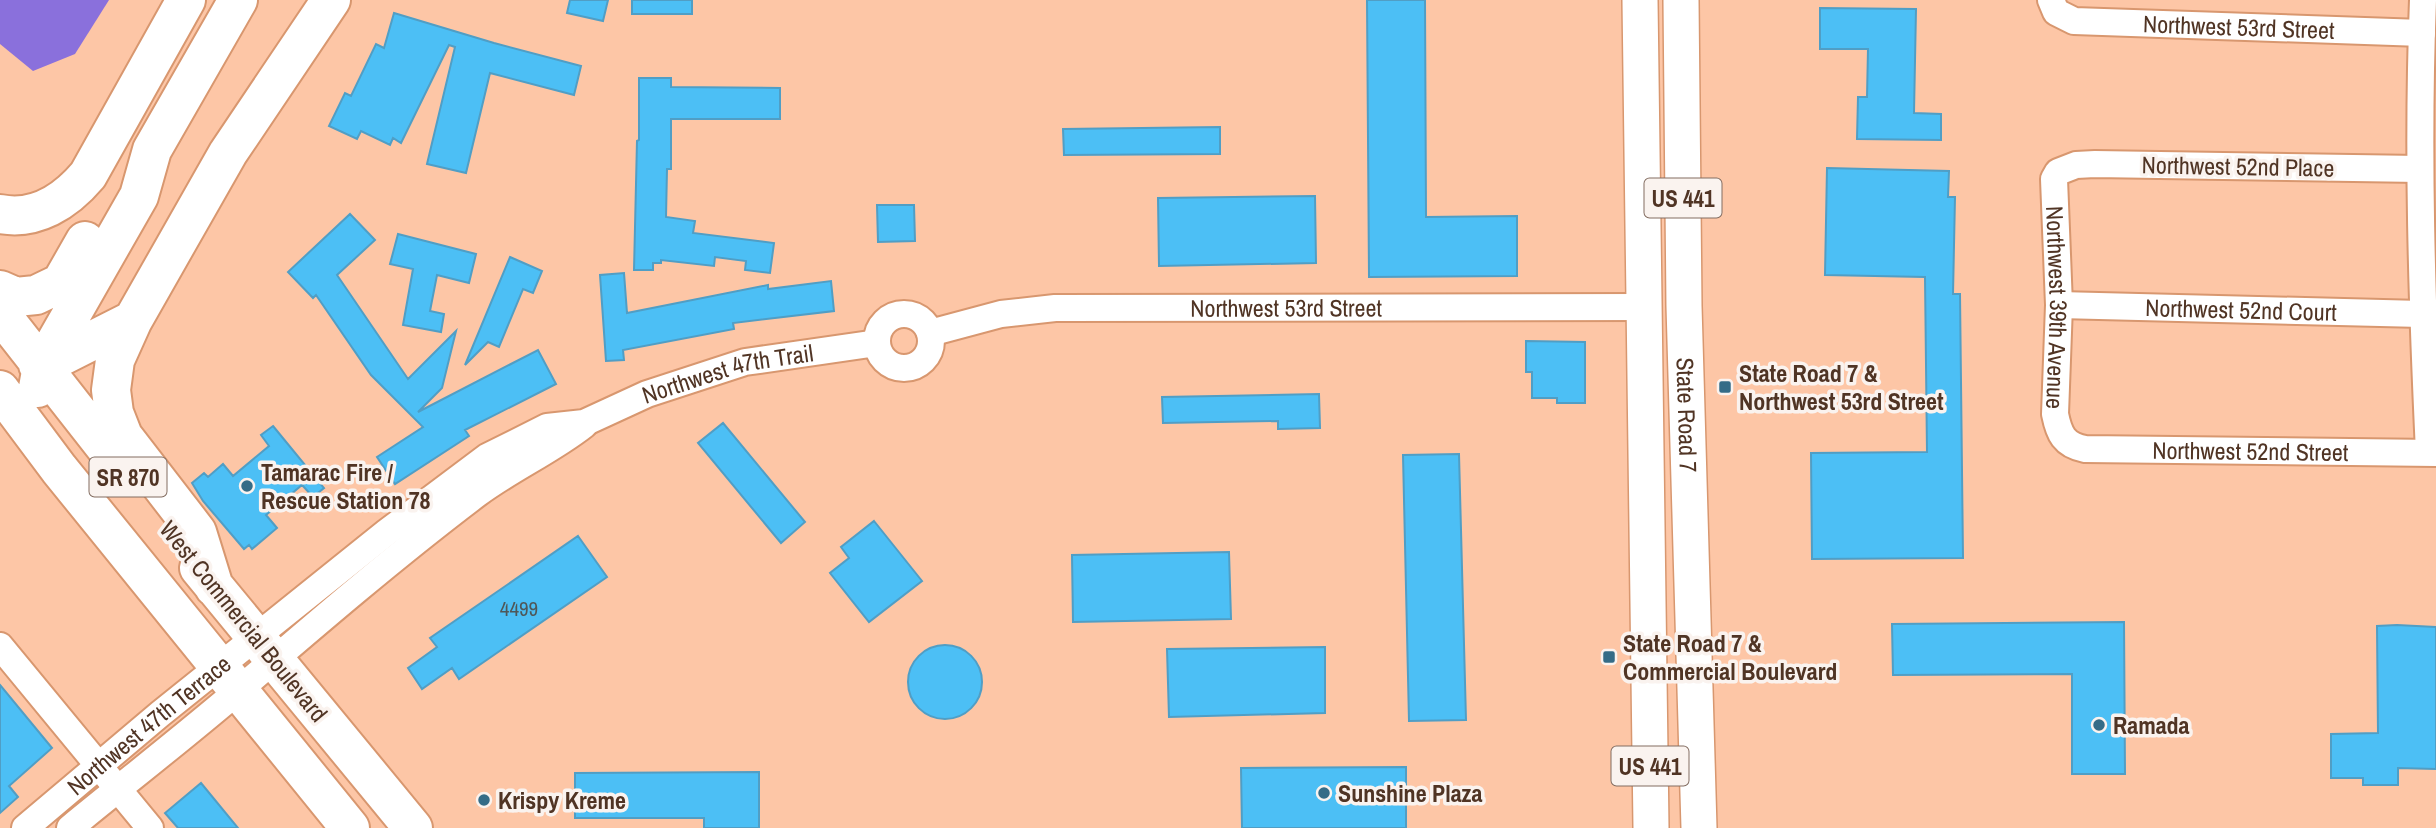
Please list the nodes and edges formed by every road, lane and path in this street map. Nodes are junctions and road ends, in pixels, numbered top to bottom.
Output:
1 (186, 0) edge
2 (238, 0) edge
3 (301, 0) edge
4 (331, 0) edge
5 (1640, 0) edge
6 (1681, 0) edge
7 (2423, 0) edge
8 (2054, 6) edge
9 (2422, 33) junction
10 (152, 150) junction
11 (228, 153) junction
12 (2420, 169) junction
13 (2058, 172) joint
14 (0, 214) edge
15 (1642, 236) junction
16 (0, 290) edge
17 (2059, 305) junction
18 (1684, 306) junction
19 (1643, 307) junction
20 (0, 313) edge
21 (2423, 314) junction
22 (133, 320) junction
23 (930, 334) junction
24 (877, 343) junction
25 (0, 344) edge
26 (1687, 365) junction
27 (42, 366) junction
28 (0, 390) edge
29 (584, 424) joint
30 (2066, 442) joint
31 (2433, 453) edge
32 (59, 469) junction
33 (214, 587) junction
34 (0, 646) edge
35 (264, 650) junction
36 (228, 680) junction
37 (1648, 704) junction
38 (1698, 761) junction
39 (98, 765) junction
40 (117, 789) junction
41 (25, 828) edge
42 (70, 828) edge
43 (150, 828) edge
44 (350, 828) edge
45 (413, 828) edge
46 (1651, 828) edge
47 (1699, 828) edge

1 - 14 highway
2 - 10 highway
3 - 11 highway
4 - 11 highway
5 - 15 main road, State Road 7 / US 441
6 - 18 main road, State Road 7 / US 441
7 - 9 street
8 - 9 street, Northwest 53rd Street
9 - 12 street
10 - 16 highway
10 - 27 highway
11 - 22 highway
12 - 13 street, Northwest 52nd Place
12 - 21 street
13 - 17 street, Northwest 39th Avenue
15 - 18 main road
15 - 19 main road, State Road 7 / US 441
17 - 21 street, Northwest 52nd Court
17 - 30 street, Northwest 39th Avenue
18 - 26 main road, State Road 7 / US 441
19 - 23 street, Northwest 53rd Street
19 - 26 main road
19 - 37 main road, State Road 7 / US 441
20 - 27 highway, West Commercial Boulevard / SR 870
21 - 31 street
22 - 27 highway
22 - 33 highway
23 - 24 street
23 - 24 street
24 - 29 street, Northwest 47th Trail
25 - 27 highway
26 - 38 main road, State Road 7 / US 441
27 - 32 highway
27 - 33 highway, West Commercial Boulevard / SR 870
28 - 32 highway, West Commercial Boulevard / SR 870
29 - 35 street, Northwest 47th Terrace
30 - 31 street, Northwest 52nd Street
32 - 36 highway, West Commercial Boulevard / SR 870
33 - 35 highway, West Commercial Boulevard / SR 870
34 - 39 street
35 - 36 street, Northwest 47th Terrace
35 - 45 highway, West Commercial Boulevard / SR 870
36 - 39 street, Northwest 47th Terrace
36 - 40 street, Northwest 47th Terrace
36 - 44 highway, West Commercial Boulevard / SR 870
37 - 38 main road
37 - 46 main road, State Road 7 / US 441
38 - 47 main road, State Road 7 / US 441
39 - 40 street
39 - 41 street, Northwest 47th Terrace
40 - 42 street, Northwest 47th Terrace
40 - 43 street

